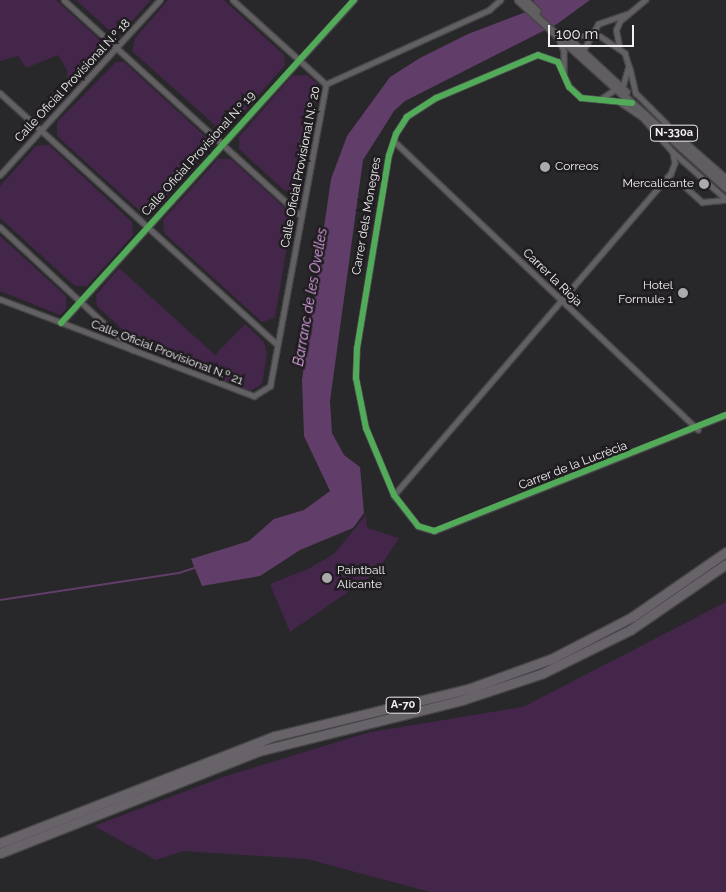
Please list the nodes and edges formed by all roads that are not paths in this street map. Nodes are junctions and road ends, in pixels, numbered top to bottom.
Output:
1 (64, 0) edge
2 (160, 0) edge
3 (233, 0) edge
4 (354, 0) edge
5 (500, 0) edge
6 (518, 0) edge
7 (645, 0) edge
8 (525, 3) edge
9 (627, 14) junction
10 (561, 35) junction
11 (589, 35) junction
12 (619, 46) junction
13 (117, 48) junction
14 (582, 54) junction
15 (299, 60) junction
16 (629, 66) junction
17 (564, 74) junction
18 (326, 84) junction
19 (620, 89) junction
20 (0, 93) edge
21 (596, 101) junction
22 (617, 101) junction
23 (632, 103) junction
24 (641, 114) junction
25 (40, 130) junction
26 (674, 133) junction
27 (394, 141) junction
28 (223, 145) junction
29 (673, 152) junction
30 (0, 175) edge
31 (726, 179) edge
32 (662, 183) junction
33 (726, 188) edge
34 (726, 200) edge
35 (301, 216) junction
36 (0, 227) edge
37 (148, 228) junction
38 (0, 299) edge
39 (561, 300) junction
40 (81, 301) junction
41 (61, 323) junction
42 (276, 343) junction
43 (136, 353) junction
44 (270, 386) joint
45 (726, 415) edge
46 (698, 428) junction
47 (394, 495) junction
48 (426, 530) joint
49 (726, 545) edge
50 (726, 552) edge
51 (726, 564) edge
52 (601, 635) junction
53 (65, 822) junction
54 (0, 843) edge
55 (0, 853) edge

1 - 13 street
2 - 13 street, Calle Oficial Provisional N.º 18
3 - 15 street
4 - 15 street, Calle Oficial Provisional N.º 19
5 - 18 street, Calle Oficial Provisional N.º 20
6 - 8 main road, N-330a
7 - 9 street
8 - 10 main road, N-330a
9 - 11 street
9 - 12 street
10 - 11 street
10 - 14 main road, N-330a
10 - 17 street
11 - 12 street
11 - 14 street
12 - 16 street
13 - 25 street, Calle Oficial Provisional N.º 18
13 - 28 street
14 - 19 main road, N-330a
15 - 18 street
15 - 28 street, Calle Oficial Provisional N.º 19
16 - 19 street
16 - 26 street
17 - 21 street, Carrer dels Monegres
17 - 27 street, Carrer dels Monegres
18 - 35 street, Calle Oficial Provisional N.º 20
19 - 21 street
19 - 23 main road, N-330a
19 - 26 main road, N-330a
20 - 25 street
21 - 22 street
22 - 23 street
22 - 24 street
23 - 24 main road, N-330a
24 - 29 street
24 - 33 main road, N-330a
25 - 30 street, Calle Oficial Provisional N.º 18
25 - 37 street
26 - 31 main road, N-330a
27 - 39 street, Carrer la Rioja
27 - 47 street, Carrer dels Monegres
28 - 35 street
28 - 37 street, Calle Oficial Provisional N.º 19
29 - 32 street
29 - 34 street
32 - 34 street
32 - 39 street
35 - 42 street, Calle Oficial Provisional N.º 20
36 - 40 street
37 - 40 street, Calle Oficial Provisional N.º 19
37 - 42 street
38 - 41 street, Calle Oficial Provisional N.º 21
39 - 46 street, Carrer la Rioja
39 - 47 street
40 - 41 street, Calle Oficial Provisional N.º 19
40 - 43 street
41 - 43 street, Calle Oficial Provisional N.º 21
42 - 44 street, Calle Oficial Provisional N.º 20
43 - 44 street, Calle Oficial Provisional N.º 21
45 - 46 street, Carrer de la Lucrècia
46 - 48 street, Carrer de la Lucrècia
47 - 48 street, Carrer dels Monegres
49 - 52 highway
50 - 52 highway, A-70
51 - 53 highway, A-70
52 - 53 highway, A-70
53 - 54 highway, A-70
53 - 55 highway, A-70

